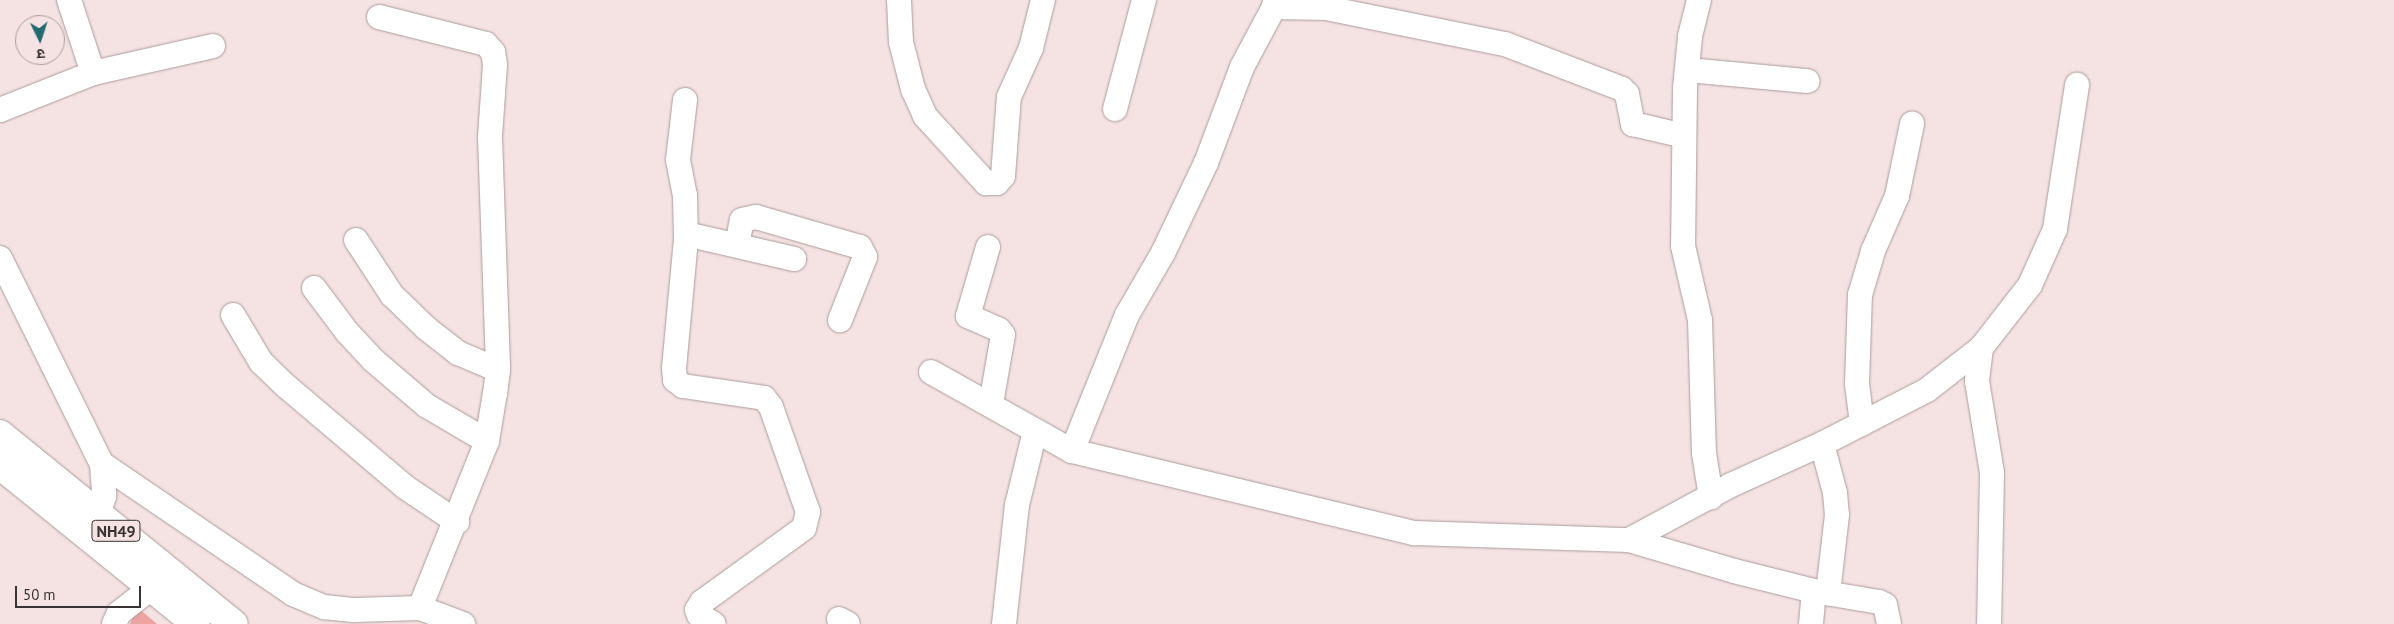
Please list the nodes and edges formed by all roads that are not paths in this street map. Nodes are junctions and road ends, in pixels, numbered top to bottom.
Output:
1 (69, 0) edge
2 (899, 0) edge
3 (1043, 0) edge
4 (1144, 0) edge
5 (1700, 0) edge
6 (1275, 3) edge
7 (379, 17) dead end
8 (213, 46) dead end
9 (1688, 70) junction
10 (93, 73) junction
11 (1807, 81) dead end
12 (2078, 85) dead end
13 (685, 100) dead end
14 (1115, 109) dead end
15 (0, 110) edge
16 (1912, 124) dead end
17 (1684, 136) junction
18 (686, 234) junction
19 (356, 240) dead end
20 (737, 245) junction
21 (988, 247) dead end
22 (0, 258) edge
23 (794, 259) dead end
24 (314, 288) dead end
25 (233, 315) dead end
26 (840, 320) dead end
27 (1981, 348) junction
28 (498, 370) junction
29 (931, 372) dead end
30 (991, 404) junction
31 (1862, 424) junction
32 (1035, 431) junction
33 (0, 434) edge
34 (487, 441) junction
35 (1822, 444) junction
36 (1072, 451) junction
37 (102, 464) junction
38 (0, 465) edge
39 (1711, 497) junction
40 (456, 522) junction
41 (91, 524) junction
42 (1629, 540) junction
43 (151, 588) junction
44 (1821, 592) junction
45 (420, 608) junction
46 (114, 624) edge
47 (196, 624) edge
48 (234, 624) edge
49 (463, 624) edge
50 (714, 624) edge
51 (1004, 624) edge
52 (1811, 624) edge
53 (1890, 624) edge
54 (1990, 624) edge

1 - 10 street
2 - 3 street
4 - 14 street
5 - 9 street
6 - 17 street
6 - 36 street
7 - 28 street
8 - 10 street
9 - 11 street
9 - 17 street
10 - 15 street
12 - 27 street
13 - 18 street
16 - 31 street
17 - 39 street
18 - 20 street
18 - 50 street
19 - 28 street
20 - 23 street
20 - 26 street
21 - 30 street
22 - 37 street
24 - 34 street
25 - 40 street
27 - 31 street
27 - 54 street
28 - 34 street
29 - 30 street
30 - 32 street
31 - 35 street
32 - 36 street
32 - 51 street
33 - 41 highway, NH49
34 - 40 street
35 - 39 street
35 - 44 street
36 - 42 street
37 - 41 street
37 - 45 street
38 - 41 highway, NH49
39 - 42 street
40 - 45 street
41 - 43 highway, NH49
41 - 48 highway, NH49
42 - 44 street
43 - 46 street
43 - 47 highway, NH49
44 - 52 street
44 - 53 street
45 - 49 street

